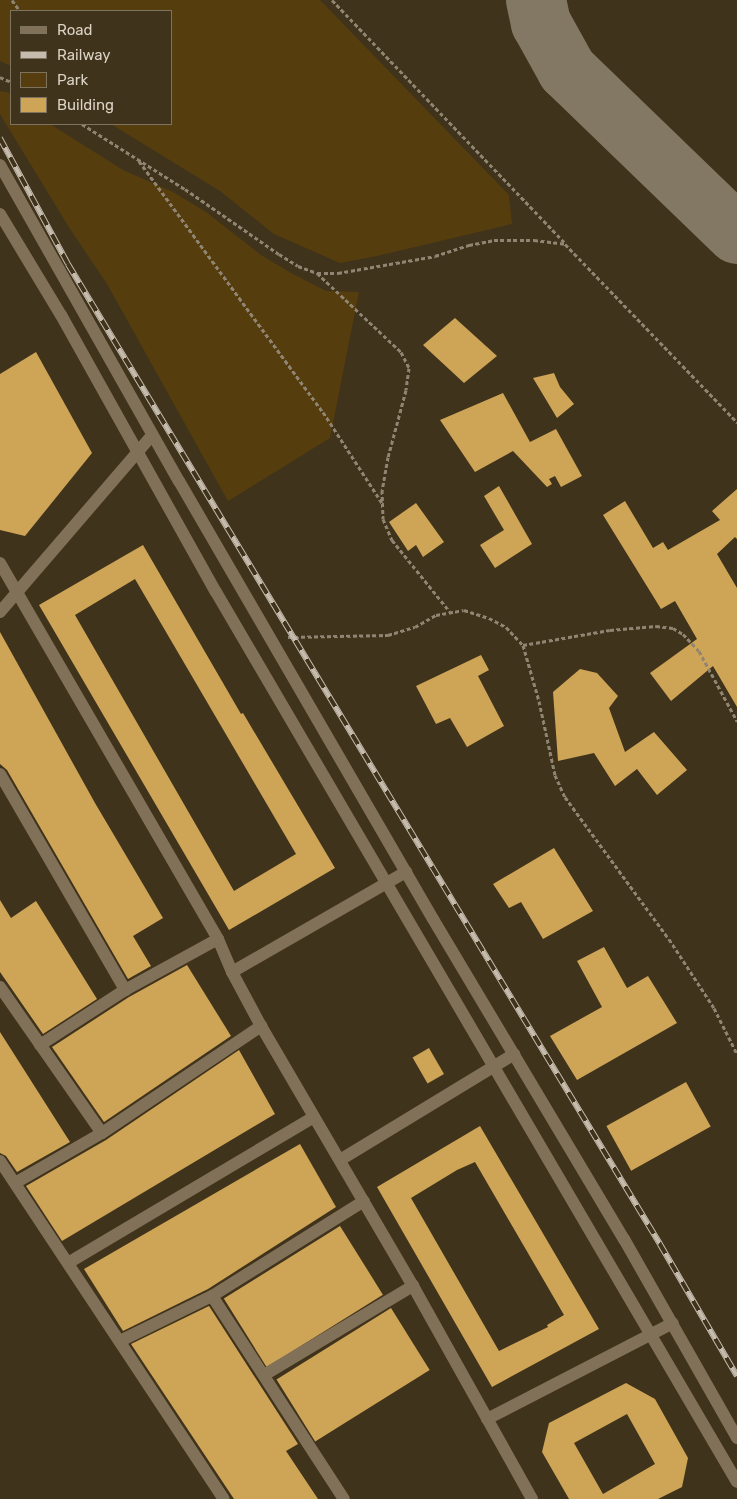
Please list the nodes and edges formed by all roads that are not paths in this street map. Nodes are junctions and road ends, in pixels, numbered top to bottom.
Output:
1 (0, 165) edge
2 (0, 214) edge
3 (152, 434) junction
4 (136, 451) junction
5 (0, 563) edge
6 (17, 593) junction
7 (0, 612) edge
8 (0, 774) edge
9 (406, 872) junction
10 (386, 884) junction
11 (218, 939) junction
12 (232, 972) junction
13 (0, 987) edge
14 (125, 990) junction
15 (262, 1026) junction
16 (40, 1046) junction
17 (514, 1054) junction
18 (494, 1066) junction
19 (314, 1117) junction
20 (102, 1133) junction
21 (340, 1160) junction
22 (0, 1161) edge
23 (15, 1183) junction
24 (364, 1201) junction
25 (68, 1263) junction
26 (414, 1286) junction
27 (212, 1296) junction
28 (673, 1323) junction
29 (650, 1335) junction
30 (120, 1341) junction
31 (264, 1376) junction
32 (487, 1419) junction
33 (737, 1438) edge
34 (737, 1482) edge
35 (224, 1499) edge
36 (344, 1499) edge
37 (532, 1499) edge

1 - 3 street
2 - 4 street
3 - 4 street
3 - 9 street
4 - 6 street
4 - 10 street
5 - 6 street
6 - 7 street
6 - 11 street
8 - 14 street
9 - 10 street
9 - 17 street
10 - 12 street
10 - 18 street
11 - 12 street
11 - 14 street
12 - 15 street
13 - 16 street
14 - 16 street
15 - 19 street
15 - 20 street
16 - 20 street
17 - 18 street
17 - 28 street
18 - 21 street
18 - 29 street
19 - 21 street
19 - 25 street
20 - 23 street
21 - 24 street
22 - 23 street
23 - 25 street
24 - 26 street
24 - 27 street
25 - 30 street
26 - 31 street
26 - 32 street
27 - 30 street
27 - 31 street
28 - 29 street
28 - 33 street
29 - 32 street
29 - 34 street
30 - 35 street
31 - 36 street
32 - 37 street

